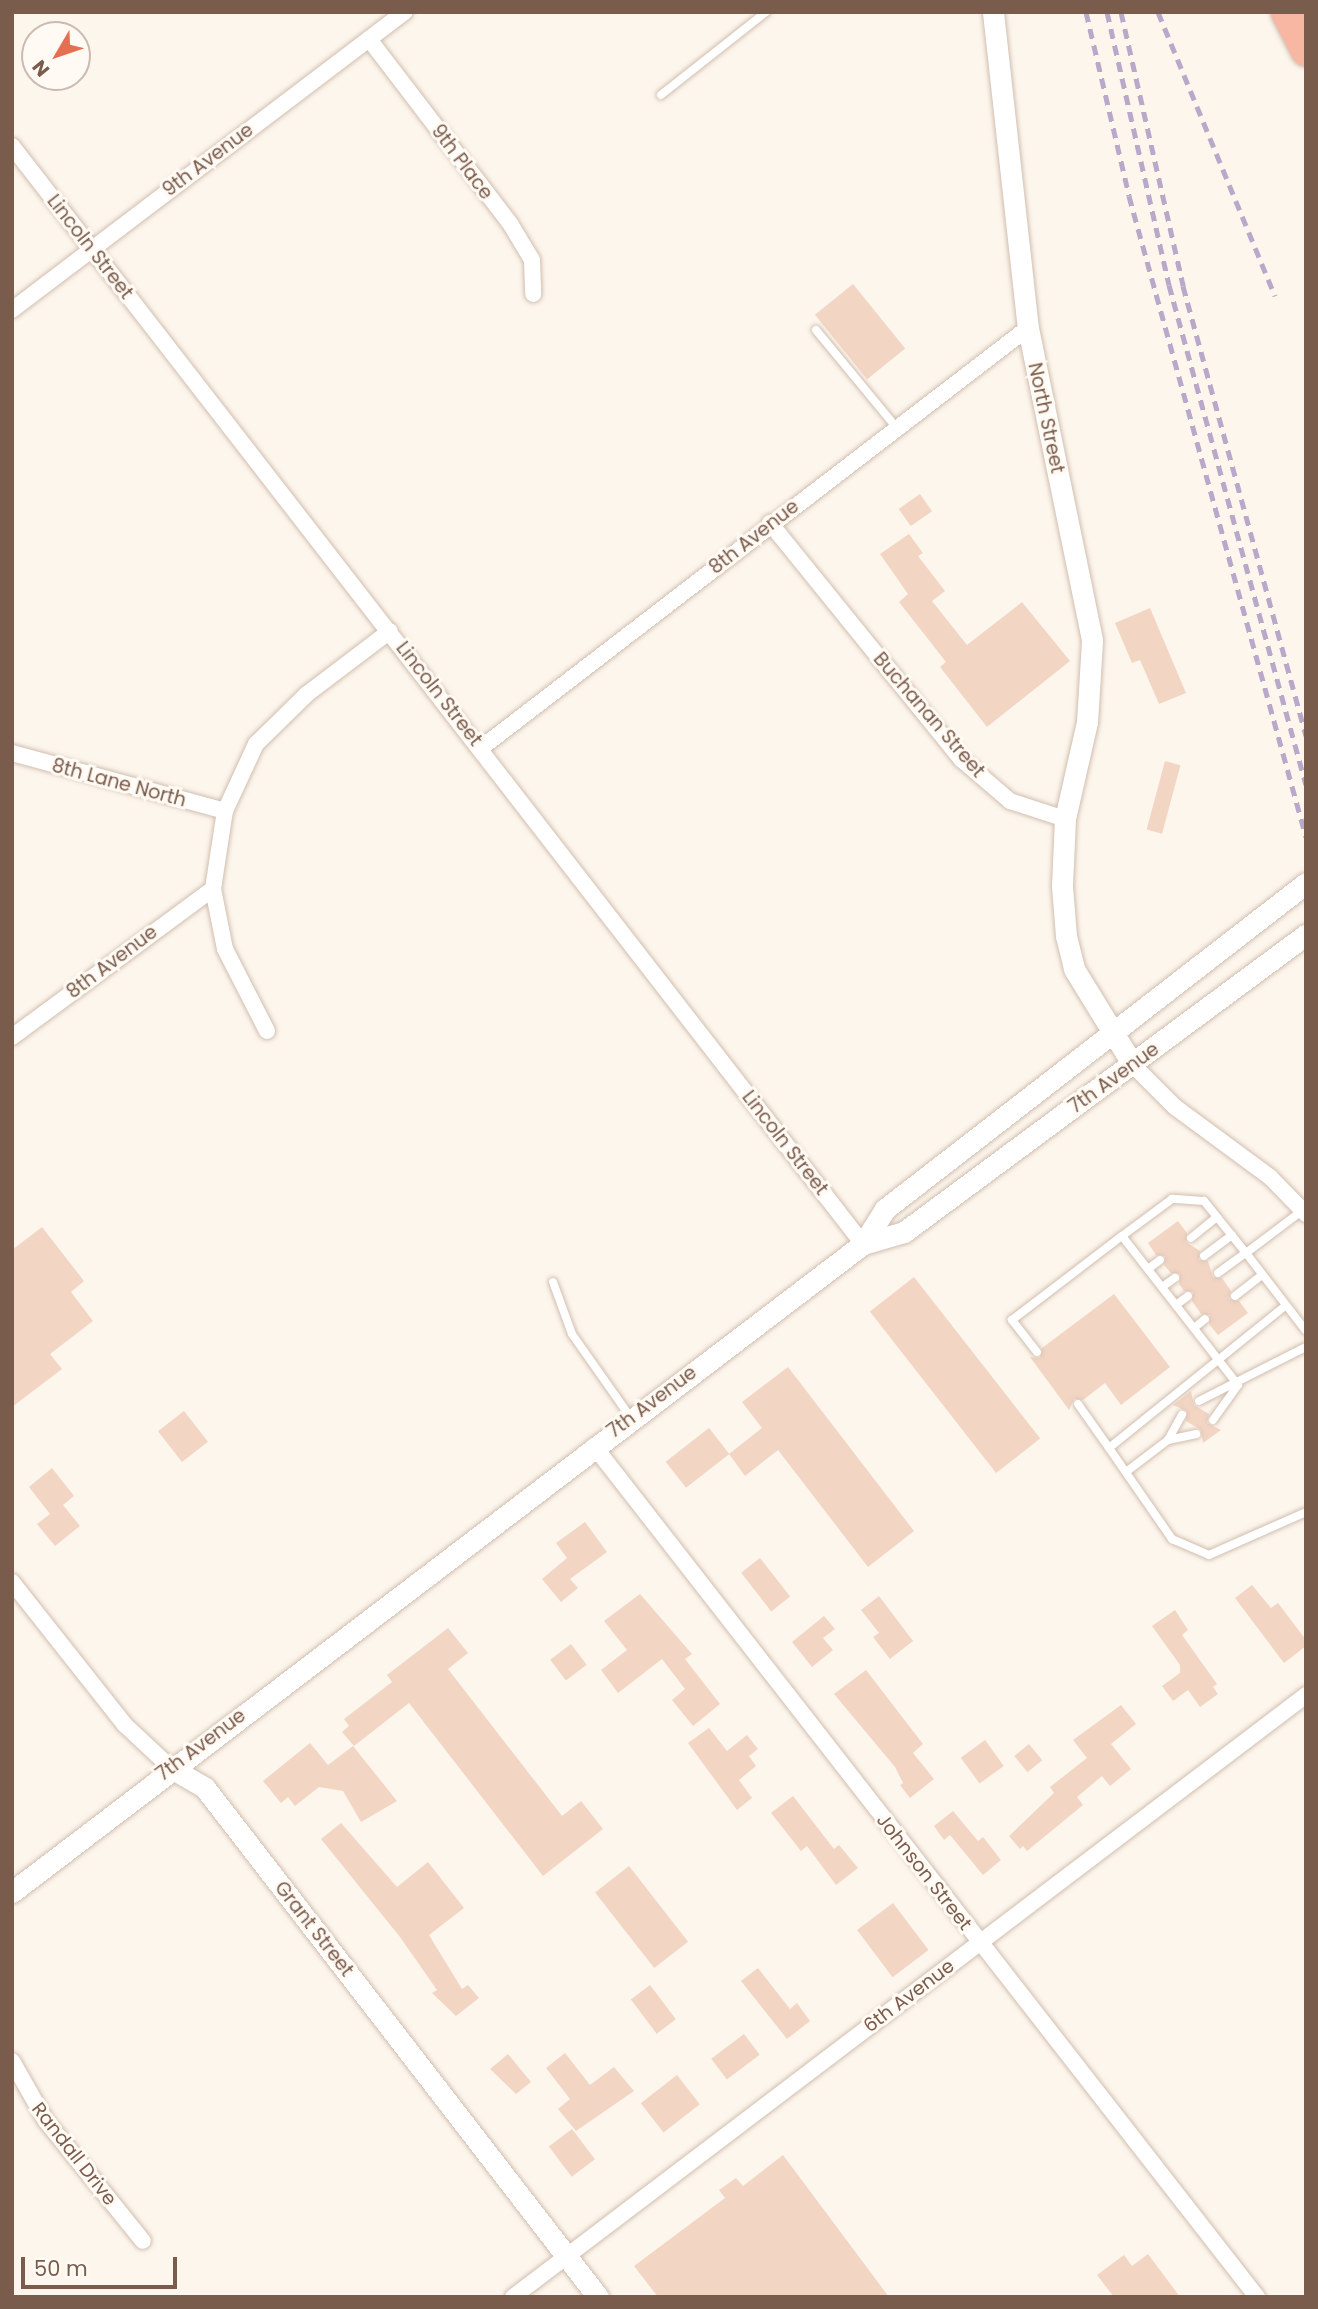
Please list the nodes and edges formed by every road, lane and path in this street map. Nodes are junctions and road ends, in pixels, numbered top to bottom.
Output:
1 (405, 12) edge
2 (766, 12) edge
3 (993, 12) edge
4 (1286, 12) edge
5 (369, 39) junction
6 (1306, 51) edge
7 (661, 96) dead end
8 (12, 146) edge
9 (91, 249) junction
10 (533, 295) dead end
11 (12, 310) edge
12 (1028, 328) junction
13 (816, 330) dead end
14 (896, 427) junction
15 (770, 523) junction
16 (390, 631) junction
17 (481, 748) junction
18 (12, 753) edge
19 (225, 811) junction
20 (1065, 819) junction
21 (1306, 883) edge
22 (213, 889) junction
23 (1306, 935) edge
24 (267, 1031) dead end
25 (1109, 1032) junction
26 (12, 1037) edge
27 (1133, 1065) junction
28 (1304, 1212) edge
29 (1217, 1217) junction
30 (1232, 1235) junction
31 (1122, 1236) junction
32 (1191, 1238) dead end
33 (863, 1244) junction
34 (1246, 1253) junction
35 (1205, 1256) dead end
36 (1160, 1260) dead end
37 (1148, 1269) junction
38 (1218, 1273) dead end
39 (1262, 1275) junction
40 (1175, 1278) dead end
41 (553, 1282) dead end
42 (1162, 1287) junction
43 (1188, 1296) dead end
44 (1235, 1296) dead end
45 (1176, 1305) junction
46 (1284, 1306) junction
47 (1205, 1319) dead end
48 (1194, 1328) junction
49 (1306, 1331) edge
50 (1306, 1347) edge
51 (1037, 1352) dead end
52 (1217, 1357) junction
53 (1238, 1385) junction
54 (1199, 1401) dead end
55 (1078, 1404) dead end
56 (1181, 1415) dead end
57 (631, 1418) junction
58 (1213, 1420) dead end
59 (1196, 1434) dead end
60 (1168, 1440) junction
61 (594, 1446) junction
62 (1109, 1448) junction
63 (1126, 1472) junction
64 (1306, 1512) edge
65 (12, 1582) edge
66 (1306, 1695) edge
67 (171, 1768) junction
68 (12, 1892) edge
69 (979, 1943) junction
70 (12, 2061) edge
71 (143, 2241) dead end
72 (566, 2255) junction
73 (513, 2297) edge
74 (598, 2297) edge
75 (1257, 2297) edge

1 - 5 street, 9th Avenue
2 - 7 lane
3 - 12 street, North Street
4 - 6 highway
5 - 9 street, 9th Avenue
5 - 10 street, 9th Place
8 - 9 street, Lincoln Street
9 - 11 street, 9th Avenue
9 - 16 street, Lincoln Street
12 - 14 street, 8th Avenue
12 - 20 street, North Street
13 - 14 lane
14 - 15 street, 8th Avenue
15 - 17 street, 8th Avenue
15 - 20 street, Buchanan Street
16 - 17 street, Lincoln Street
16 - 19 street
17 - 33 street, Lincoln Street
18 - 19 street, 8th Lane North
19 - 22 street
20 - 25 street
21 - 25 street
22 - 24 street
22 - 26 street, 8th Avenue
23 - 27 street, 7th Avenue
25 - 27 street
25 - 33 street
27 - 28 street
27 - 33 street, 7th Avenue
28 - 34 lane
29 - 30 lane
29 - 31 lane
29 - 32 lane
30 - 34 lane
30 - 35 lane
31 - 37 lane
31 - 51 lane
33 - 57 street, 7th Avenue
34 - 38 lane
34 - 39 lane
36 - 37 lane
37 - 42 lane
39 - 44 lane
39 - 46 lane
40 - 42 lane
41 - 57 lane
42 - 45 lane
43 - 45 lane
45 - 48 lane
46 - 49 lane
46 - 52 lane
47 - 48 lane
48 - 52 lane
50 - 53 lane
52 - 53 lane
52 - 62 lane
53 - 54 lane
53 - 58 lane
55 - 62 lane
56 - 60 lane
57 - 61 street, 7th Avenue
59 - 60 lane
60 - 63 lane
61 - 67 street, 7th Avenue
61 - 69 street, Johnson Street
62 - 63 lane
63 - 64 lane
65 - 67 street, Grant Street
66 - 69 street, 6th Avenue
67 - 68 street, 7th Avenue
67 - 72 street, Grant Street
69 - 72 street, 6th Avenue
69 - 75 street, Johnson Street
70 - 71 street, Randall Drive
72 - 73 street, 6th Avenue
72 - 74 street, Grant Street

